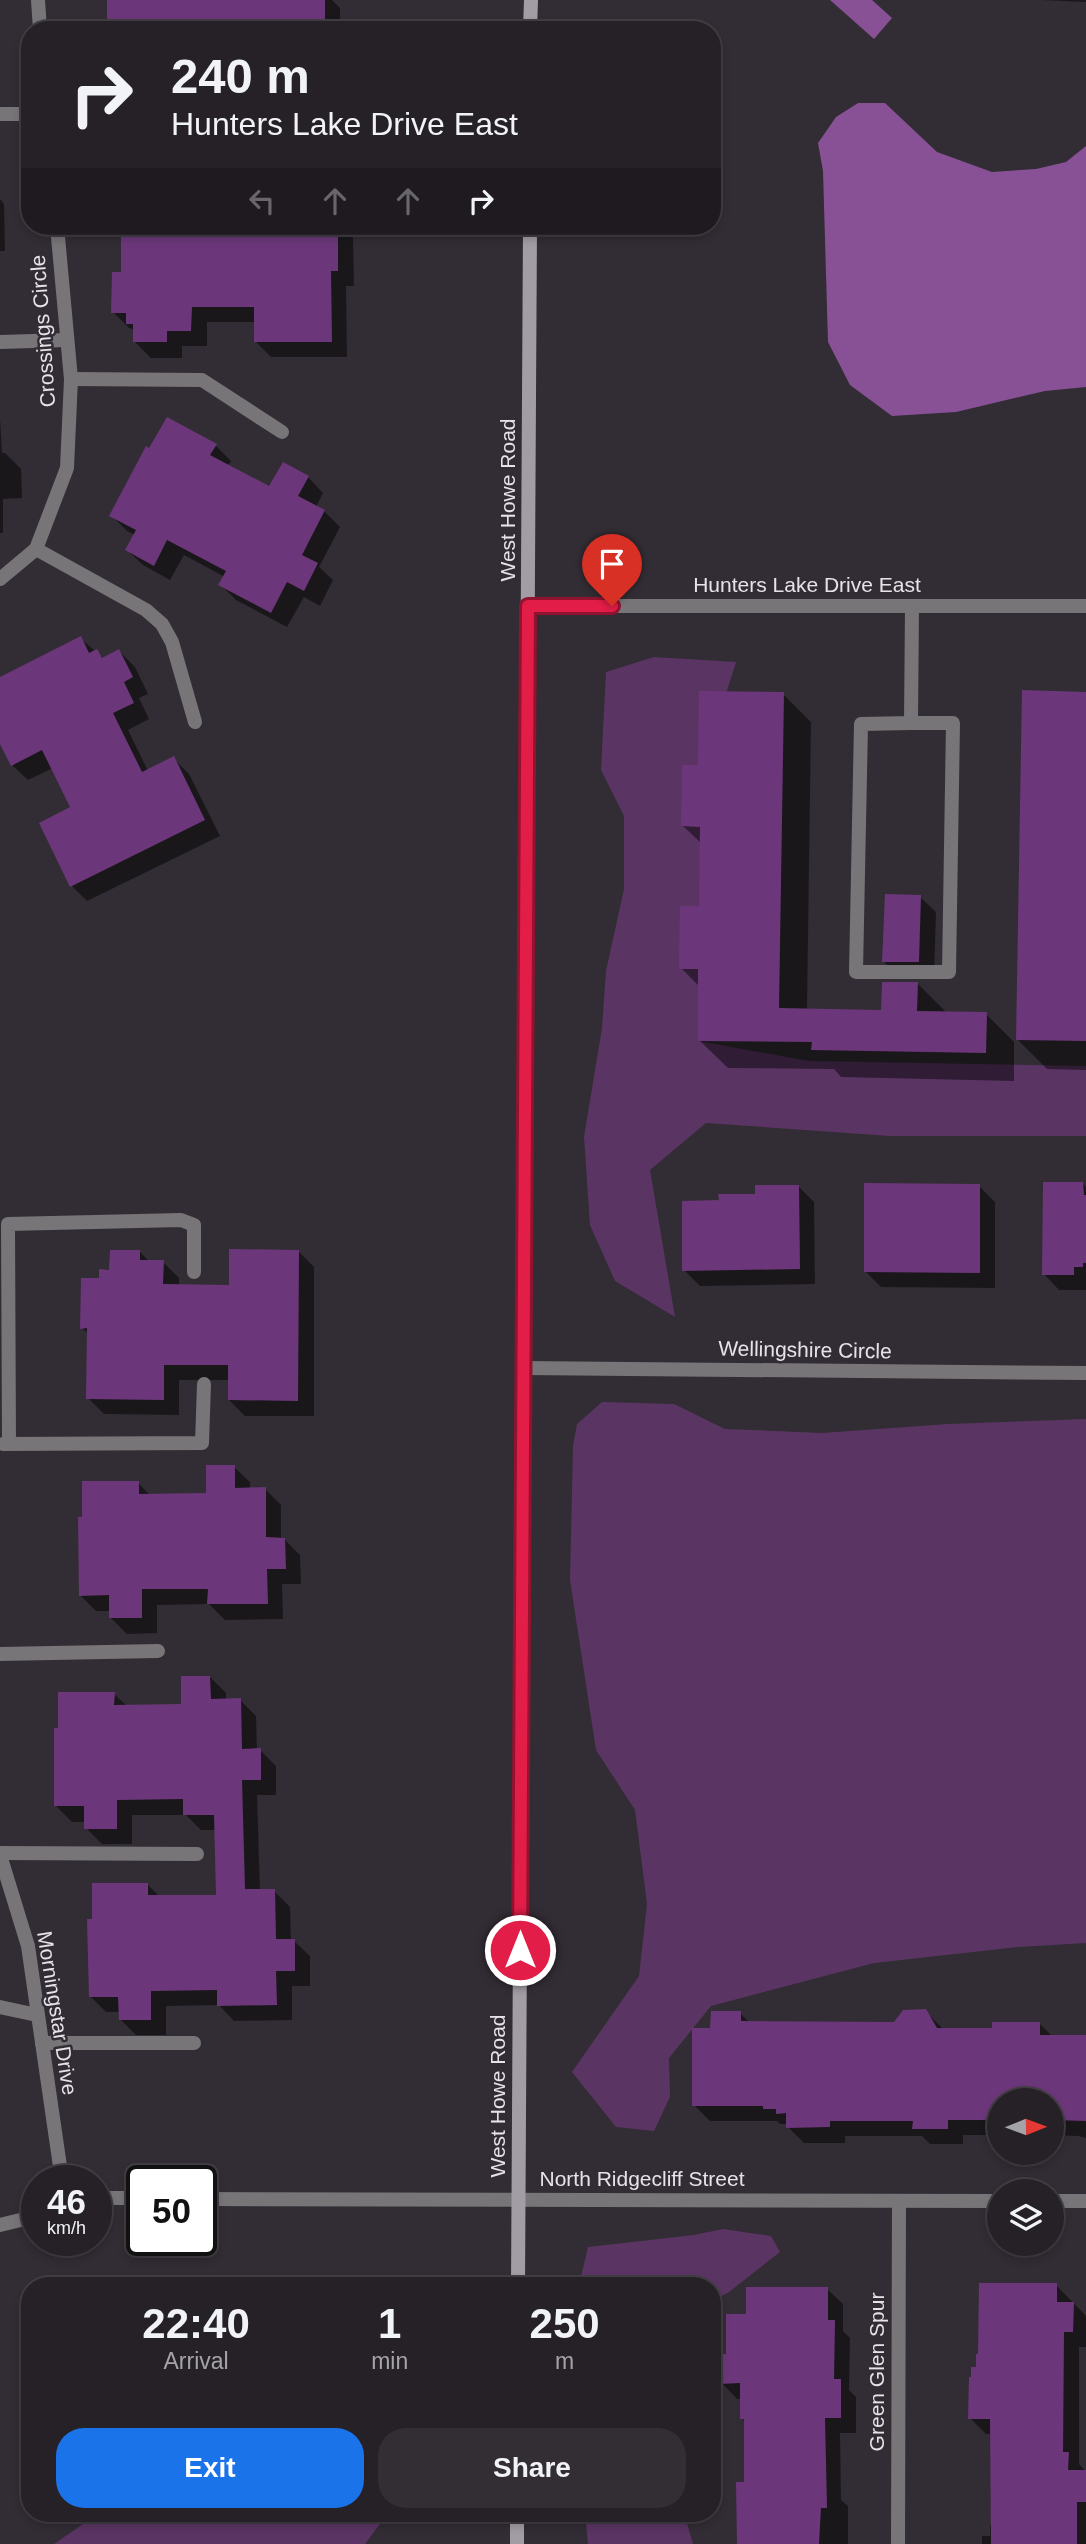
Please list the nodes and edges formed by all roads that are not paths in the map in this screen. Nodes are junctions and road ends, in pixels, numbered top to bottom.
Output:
1 (38, 0) edge
2 (530, 0) edge
3 (39, 21) edge
4 (530, 21) edge
5 (0, 114) edge
6 (21, 114) edge
7 (58, 235) edge
8 (530, 235) edge
9 (67, 340) junction
10 (0, 342) edge
11 (71, 379) junction
12 (282, 432) dead end
13 (36, 549) junction
14 (0, 579) edge
15 (528, 606) junction
16 (912, 606) junction
17 (1086, 606) edge
18 (195, 722) dead end
19 (911, 723) junction
20 (194, 1272) dead end
21 (523, 1368) junction
22 (1086, 1373) edge
23 (204, 1384) dead end
24 (5, 1444) edge
25 (158, 1651) dead end
26 (0, 1654) edge
27 (0, 1854) edge
28 (197, 1854) dead end
29 (0, 2007) edge
30 (37, 2015) junction
31 (42, 2043) junction
32 (194, 2043) dead end
33 (60, 2165) edge
34 (217, 2199) edge
35 (519, 2200) junction
36 (899, 2201) junction
37 (987, 2201) edge
38 (1064, 2201) edge
39 (1086, 2201) edge
40 (21, 2220) edge
41 (0, 2225) edge
42 (519, 2277) edge
43 (517, 2522) edge
44 (517, 2544) edge
45 (898, 2544) edge

1 - 3 street
2 - 4 main road
5 - 6 street
7 - 9 street, Crossings Circle
8 - 15 main road, West Howe Road
9 - 10 street
9 - 11 street, Crossings Circle
11 - 12 street
11 - 13 street, Crossings Circle
13 - 14 street, Crossings Circle
13 - 18 street
15 - 16 street, Hunters Lake Drive East
15 - 21 main road, West Howe Road
16 - 17 street, Hunters Lake Drive East
16 - 19 street
19 - 19 street
20 - 24 street
21 - 22 street, Wellingshire Circle
21 - 35 main road, West Howe Road
23 - 24 street
25 - 26 street
27 - 28 street
27 - 30 street, Morningstar Drive
29 - 30 street
30 - 31 street, Morningstar Drive
31 - 32 street
31 - 33 street, Morningstar Drive
34 - 35 street, North Ridgecliff Street
35 - 36 street, North Ridgecliff Street
35 - 42 main road, West Howe Road
36 - 37 street, North Ridgecliff Street
36 - 45 street, Green Glen Spur
38 - 39 street
40 - 41 street
43 - 44 main road

